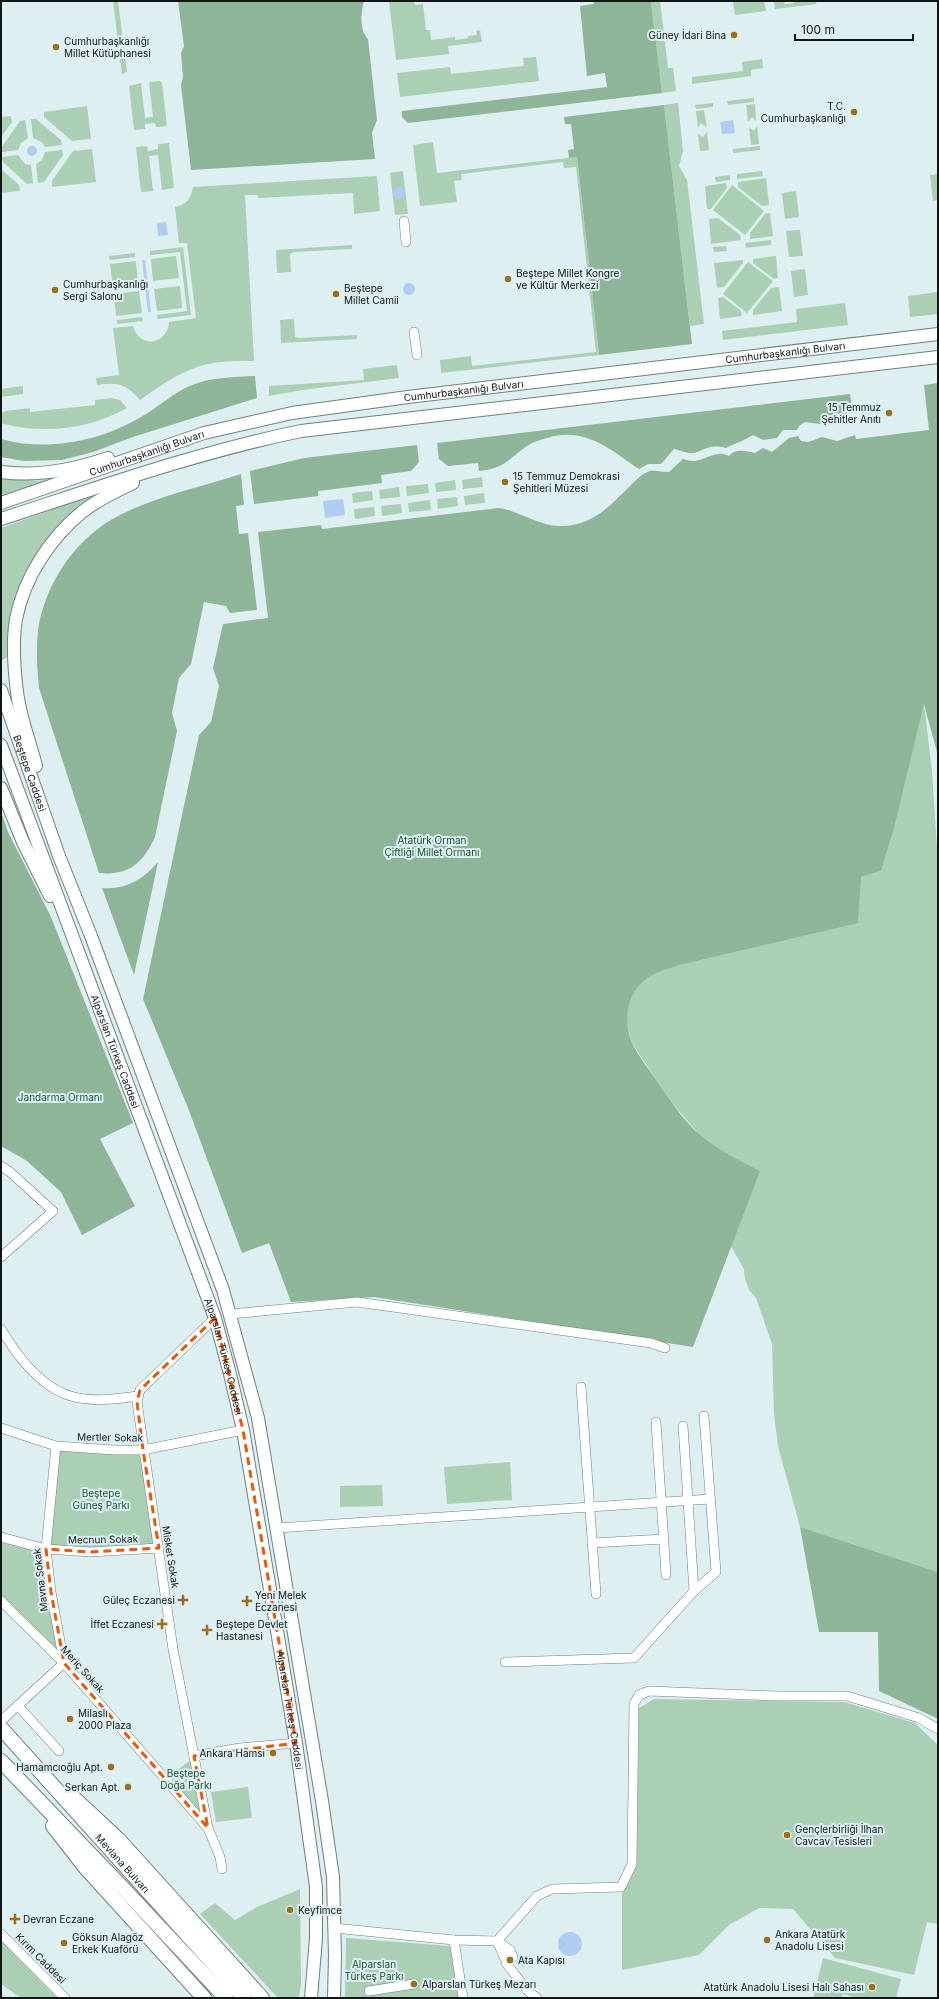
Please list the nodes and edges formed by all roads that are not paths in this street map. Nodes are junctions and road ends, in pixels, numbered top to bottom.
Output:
1 (404, 220) dead end
2 (406, 242) dead end
3 (414, 332) dead end
4 (938, 334) edge
5 (417, 355) dead end
6 (938, 357) edge
7 (204, 433) junction
8 (171, 464) junction
9 (1, 472) edge
10 (1, 504) edge
11 (1, 519) edge
12 (1, 690) edge
13 (1, 745) edge
14 (1, 788) edge
15 (59, 856) junction
16 (72, 937) junction
17 (1, 1166) edge
18 (1, 1256) edge
19 (231, 1314) junction
20 (215, 1318) junction
21 (1, 1329) edge
22 (665, 1348) dead end
23 (581, 1387) dead end
24 (138, 1396) junction
25 (704, 1416) dead end
26 (656, 1422) dead end
27 (683, 1426) dead end
28 (1, 1428) edge
29 (243, 1430) junction
30 (56, 1446) junction
31 (142, 1450) junction
32 (710, 1499) junction
33 (689, 1500) junction
34 (662, 1502) junction
35 (589, 1508) junction
36 (277, 1528) junction
37 (1, 1537) edge
38 (664, 1539) junction
39 (592, 1543) junction
40 (159, 1548) junction
41 (46, 1549) junction
42 (666, 1575) dead end
43 (694, 1591) junction
44 (596, 1594) dead end
45 (1, 1601) edge
46 (505, 1662) dead end
47 (64, 1663) junction
48 (18, 1706) junction
49 (1, 1721) edge
50 (1, 1728) edge
51 (938, 1728) edge
52 (296, 1743) junction
53 (59, 1751) dead end
54 (194, 1756) junction
55 (1, 1762) edge
56 (36, 1766) junction
57 (37, 1800) junction
58 (208, 1828) junction
59 (222, 1869) dead end
60 (334, 1928) junction
61 (1, 1934) edge
62 (454, 1940) junction
63 (497, 1940) junction
64 (414, 1984) dead end
65 (370, 1991) dead end
66 (312, 1992) edge
67 (65, 1998) edge
68 (204, 1998) edge
69 (226, 1998) edge
70 (244, 1998) edge
71 (262, 1998) edge
72 (302, 1998) edge
73 (334, 1998) edge
74 (463, 1998) edge
75 (537, 1998) edge

1 - 2 street
3 - 5 street
4 - 7 main road, Cumhurbaşkanlığı Bulvarı
6 - 8 main road, Cumhurbaşkanlığı Bulvarı
7 - 9 main road
7 - 10 main road, Cumhurbaşkanlığı Bulvarı
8 - 11 main road, Cumhurbaşkanlığı Bulvarı
8 - 15 main road
12 - 15 main road, Beştepe Caddesi
13 - 16 main road, Alparslan Türkeş Caddesi
14 - 16 main road
15 - 19 main road, Alparslan Türkeş Caddesi
16 - 20 main road, Alparslan Türkeş Caddesi
17 - 18 street
19 - 22 street
19 - 36 main road, Alparslan Türkeş Caddesi
20 - 24 street
20 - 29 main road, Alparslan Türkeş Caddesi
21 - 24 street
23 - 35 street
24 - 31 street, Misket Sokak
25 - 32 street
26 - 34 street
27 - 33 street
28 - 30 street, Mertler Sokak
29 - 31 street, Mertler Sokak
29 - 52 main road, Alparslan Türkeş Caddesi
30 - 31 street, Mertler Sokak
30 - 41 street, Mavna Sokak
31 - 40 street, Misket Sokak
32 - 33 street
32 - 43 street
33 - 34 street
33 - 43 street
34 - 35 street
34 - 38 street
35 - 36 street
35 - 39 street
36 - 60 main road, Alparslan Türkeş Caddesi
37 - 41 street, Mecnun Sokak
38 - 39 street
38 - 42 street
39 - 44 street
40 - 41 street, Mecnun Sokak
40 - 54 street, Misket Sokak
41 - 47 street, Mavna Sokak
43 - 46 street
45 - 47 street, Meriç Sokak
47 - 48 street
47 - 58 street, Meriç Sokak
48 - 49 street
48 - 53 street
50 - 56 highway, Mevlana Bulvarı
51 - 63 street
52 - 54 street
52 - 66 main road, Alparslan Türkeş Caddesi
54 - 58 street, Misket Sokak
55 - 57 highway, Mevlana Bulvarı
56 - 70 highway, Mevlana Bulvarı
56 - 71 highway
57 - 68 highway
57 - 69 highway, Mevlana Bulvarı
58 - 59 street
60 - 62 street
60 - 73 main road, Alparslan Türkeş Caddesi
61 - 67 street, Kırım Caddesi
62 - 63 street
62 - 74 street
63 - 75 street
64 - 65 street
66 - 72 main road

